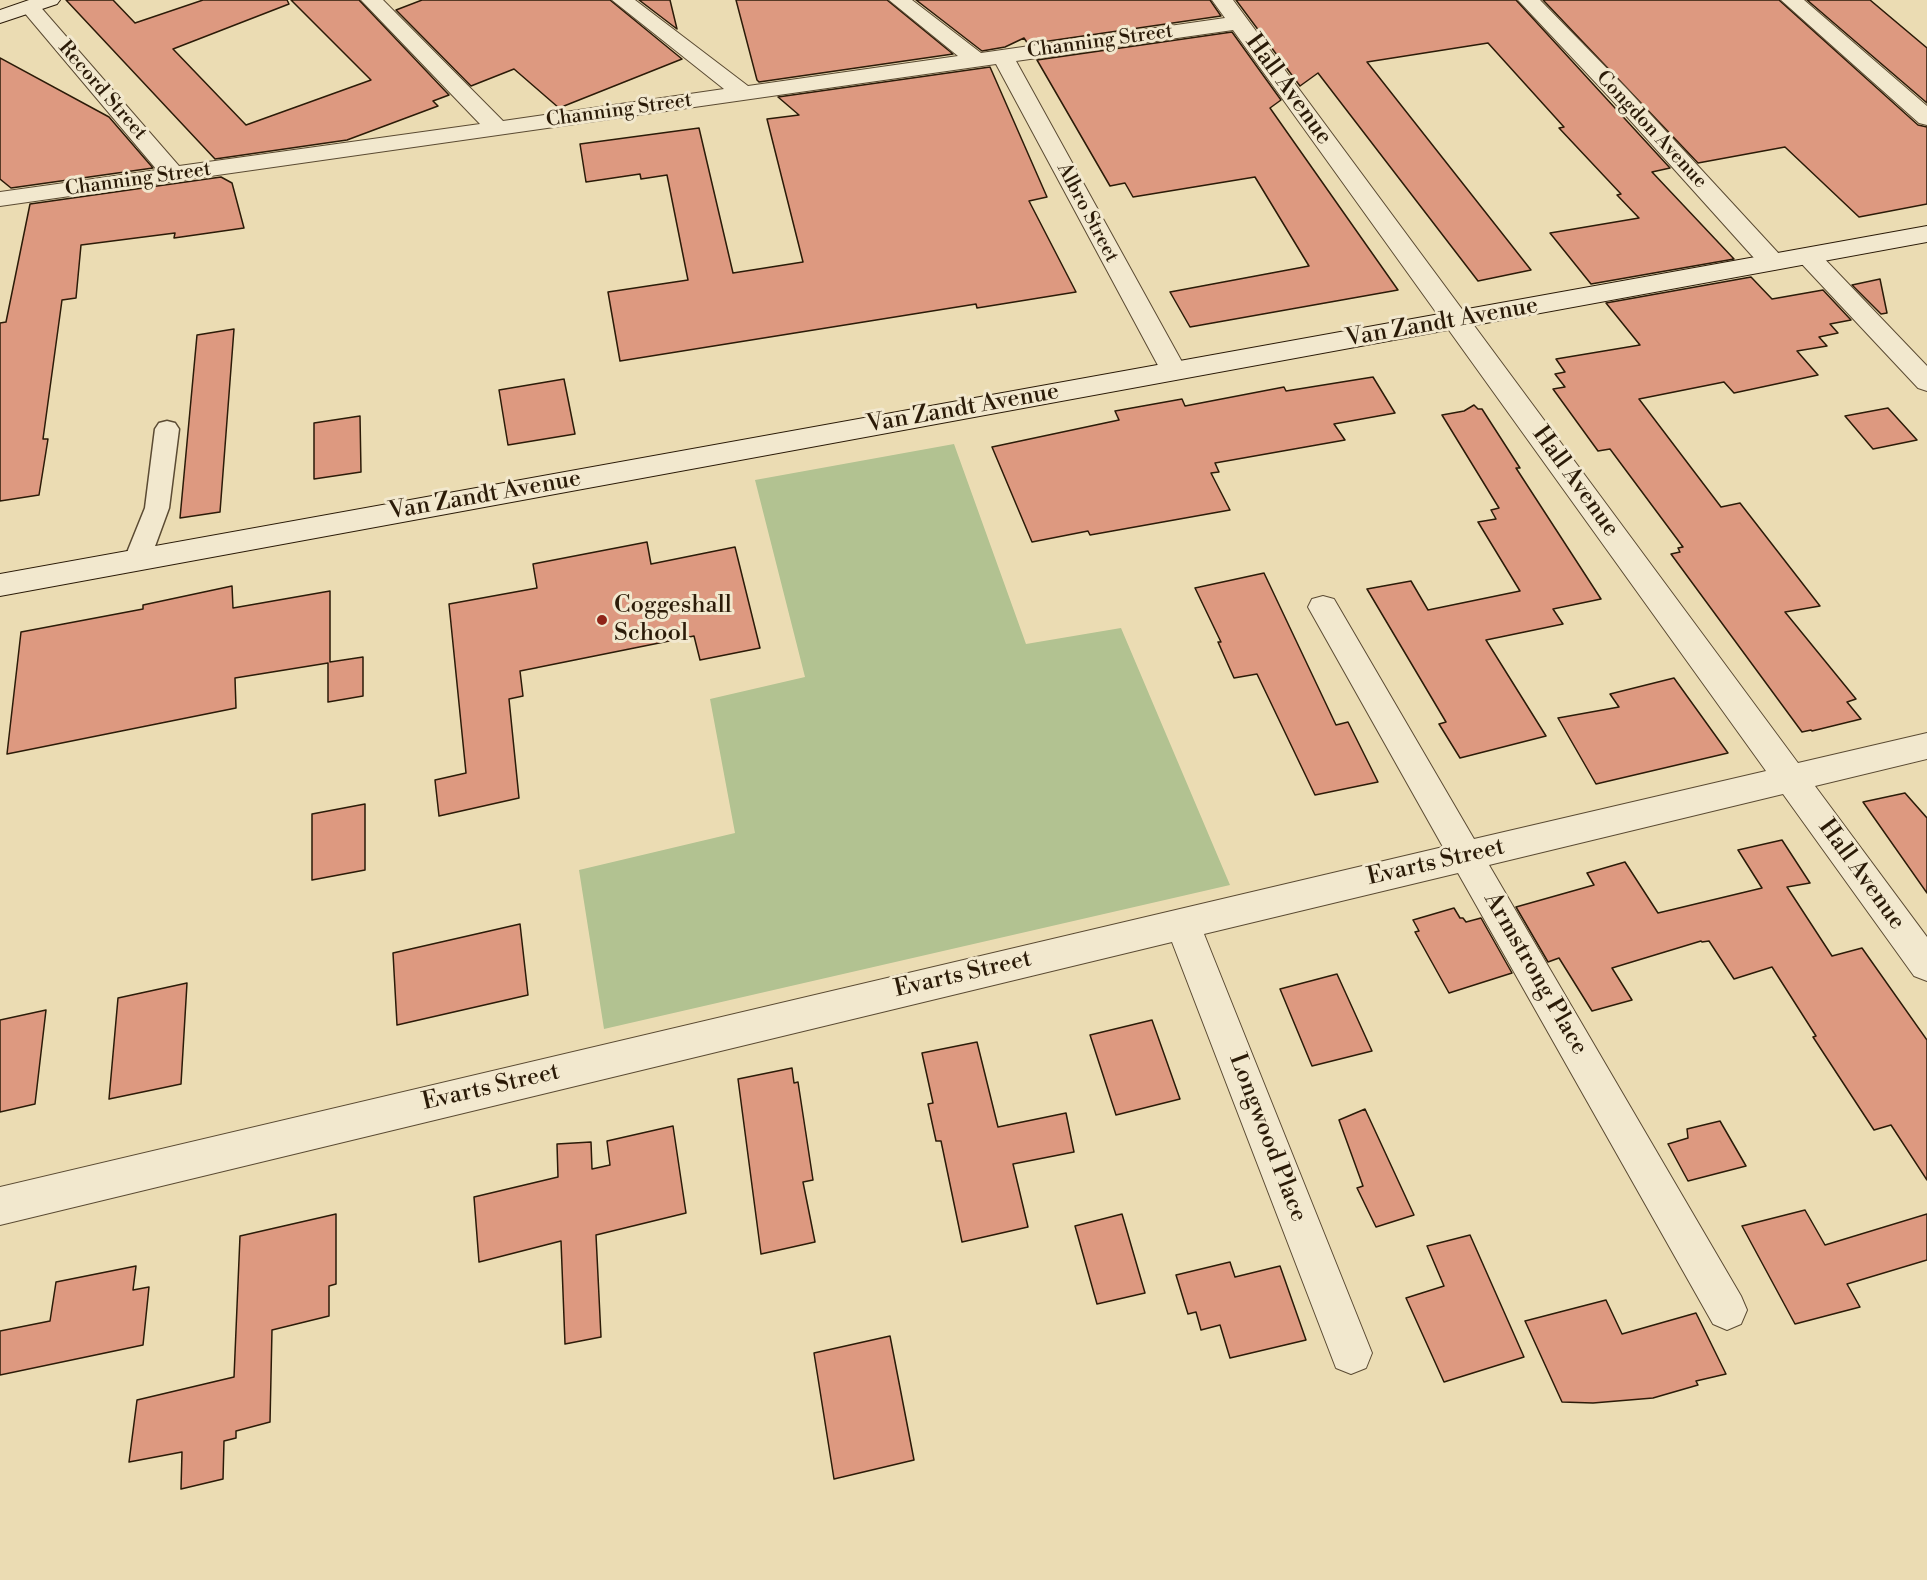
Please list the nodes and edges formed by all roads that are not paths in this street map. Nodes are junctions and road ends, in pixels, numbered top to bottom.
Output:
1 (371, 0) edge
2 (622, 0) edge
3 (899, 0) edge
4 (1222, 0) edge
5 (1528, 0) edge
6 (1791, 0) edge
7 (40, 3) edge
8 (0, 17) edge
9 (1238, 23) junction
10 (1002, 55) junction
11 (975, 59) junction
12 (744, 94) junction
13 (1927, 118) edge
14 (497, 128) junction
15 (174, 175) junction
16 (0, 199) edge
17 (1927, 234) edge
18 (1808, 256) junction
19 (1773, 262) junction
20 (1458, 321) junction
21 (1174, 371) junction
22 (1927, 382) edge
23 (167, 429) dead end
24 (137, 560) junction
25 (0, 585) edge
26 (1323, 608) dead end
27 (1927, 746) edge
28 (1792, 778) junction
29 (1465, 857) junction
30 (1182, 923) junction
31 (1927, 965) edge
32 (0, 1206) edge
33 (1727, 1310) dead end
34 (1351, 1353) dead end

1 - 14 street
2 - 12 street
3 - 11 street
4 - 9 street, Hall Avenue
5 - 19 street, Congdon Avenue
6 - 13 street
7 - 8 street
7 - 15 street, Record Street
9 - 10 street, Channing Street
9 - 20 street, Hall Avenue
10 - 11 street, Channing Street
10 - 21 street, Albro Street
11 - 12 street, Channing Street
12 - 14 street, Channing Street
14 - 15 street, Channing Street
15 - 16 street, Channing Street
17 - 18 street, Van Zandt Avenue
18 - 19 street, Van Zandt Avenue
18 - 22 street
19 - 20 street, Van Zandt Avenue
20 - 21 street, Van Zandt Avenue
20 - 28 street, Hall Avenue
21 - 24 street, Van Zandt Avenue
23 - 24 lane
24 - 25 street, Van Zandt Avenue
26 - 29 street, Armstrong Place
27 - 28 street, Evarts Street
28 - 29 street, Evarts Street
28 - 31 street, Hall Avenue
29 - 30 street, Evarts Street
29 - 33 street, Armstrong Place
30 - 32 street, Evarts Street
30 - 34 street, Longwood Place

